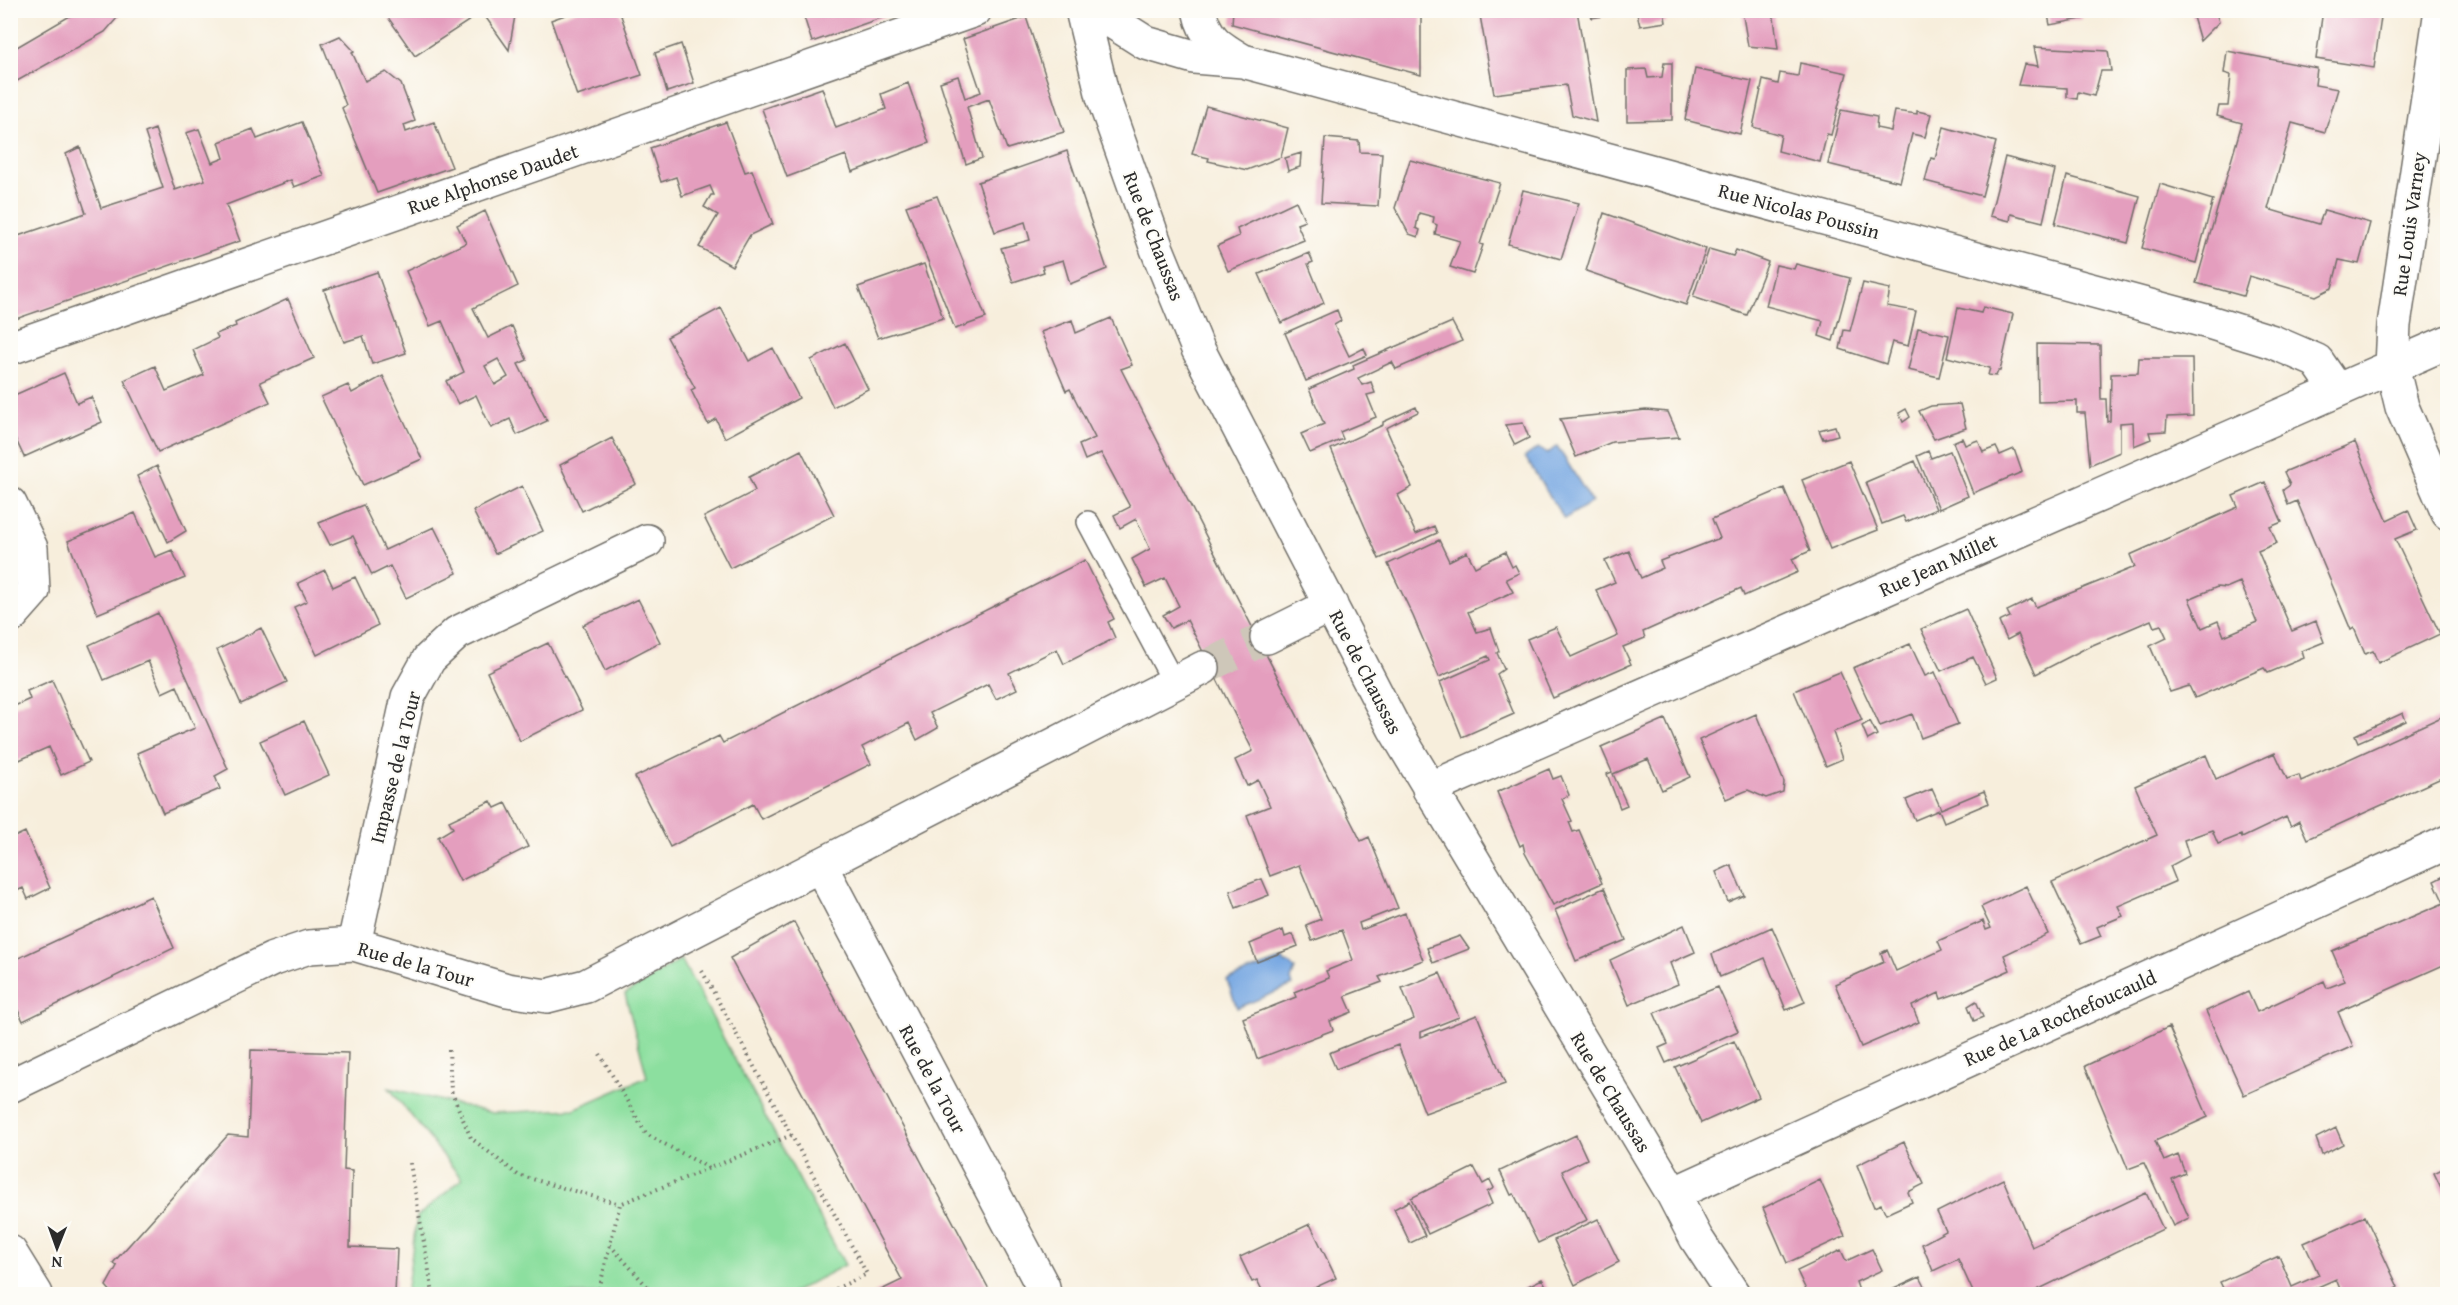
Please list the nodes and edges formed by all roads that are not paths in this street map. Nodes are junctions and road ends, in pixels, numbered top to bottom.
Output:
1 (975, 10) edge
2 (1082, 10) edge
3 (1094, 10) edge
4 (1199, 10) edge
5 (2441, 10) edge
6 (1243, 61) junction
7 (2448, 342) edge
8 (10, 348) edge
9 (2392, 366) junction
10 (2337, 390) junction
11 (10, 504) edge
12 (2448, 513) edge
13 (1088, 522) dead end
14 (647, 541) dead end
15 (1331, 605) junction
16 (10, 617) edge
17 (1267, 637) tunnel mouth
18 (1203, 668) tunnel mouth
19 (1174, 683) junction
20 (1430, 789) junction
21 (2448, 842) edge
22 (820, 865) junction
23 (354, 944) junction
24 (10, 1086) edge
25 (1673, 1194) junction
26 (10, 1252) edge
27 (36, 1294) edge
28 (1044, 1294) edge
29 (1733, 1294) edge

1 - 8 street, Rue Alphonse Daudet
2 - 15 street, Rue de Chaussas
3 - 6 street, Rue Nicolas Poussin
4 - 6 street, Rue Nicolas Poussin
5 - 9 street, Rue Louis Varney
6 - 10 street, Rue Nicolas Poussin
7 - 9 street, Rue Jean Millet
9 - 10 street, Rue Jean Millet
9 - 12 street, Rue Louis Varney
10 - 20 street, Rue Jean Millet
11 - 16 street
13 - 19 lane
14 - 23 street, Impasse de la Tour
15 - 17 street
15 - 20 street, Rue de Chaussas
18 - 19 street, Rue de la Tour
19 - 22 street, Rue de la Tour
20 - 25 street, Rue de Chaussas
21 - 25 street, Rue de La Rochefoucauld
22 - 23 street, Rue de la Tour
22 - 28 street, Rue de la Tour
23 - 24 street, Rue de la Tour
25 - 29 street, Rue de Chaussas
26 - 27 street

